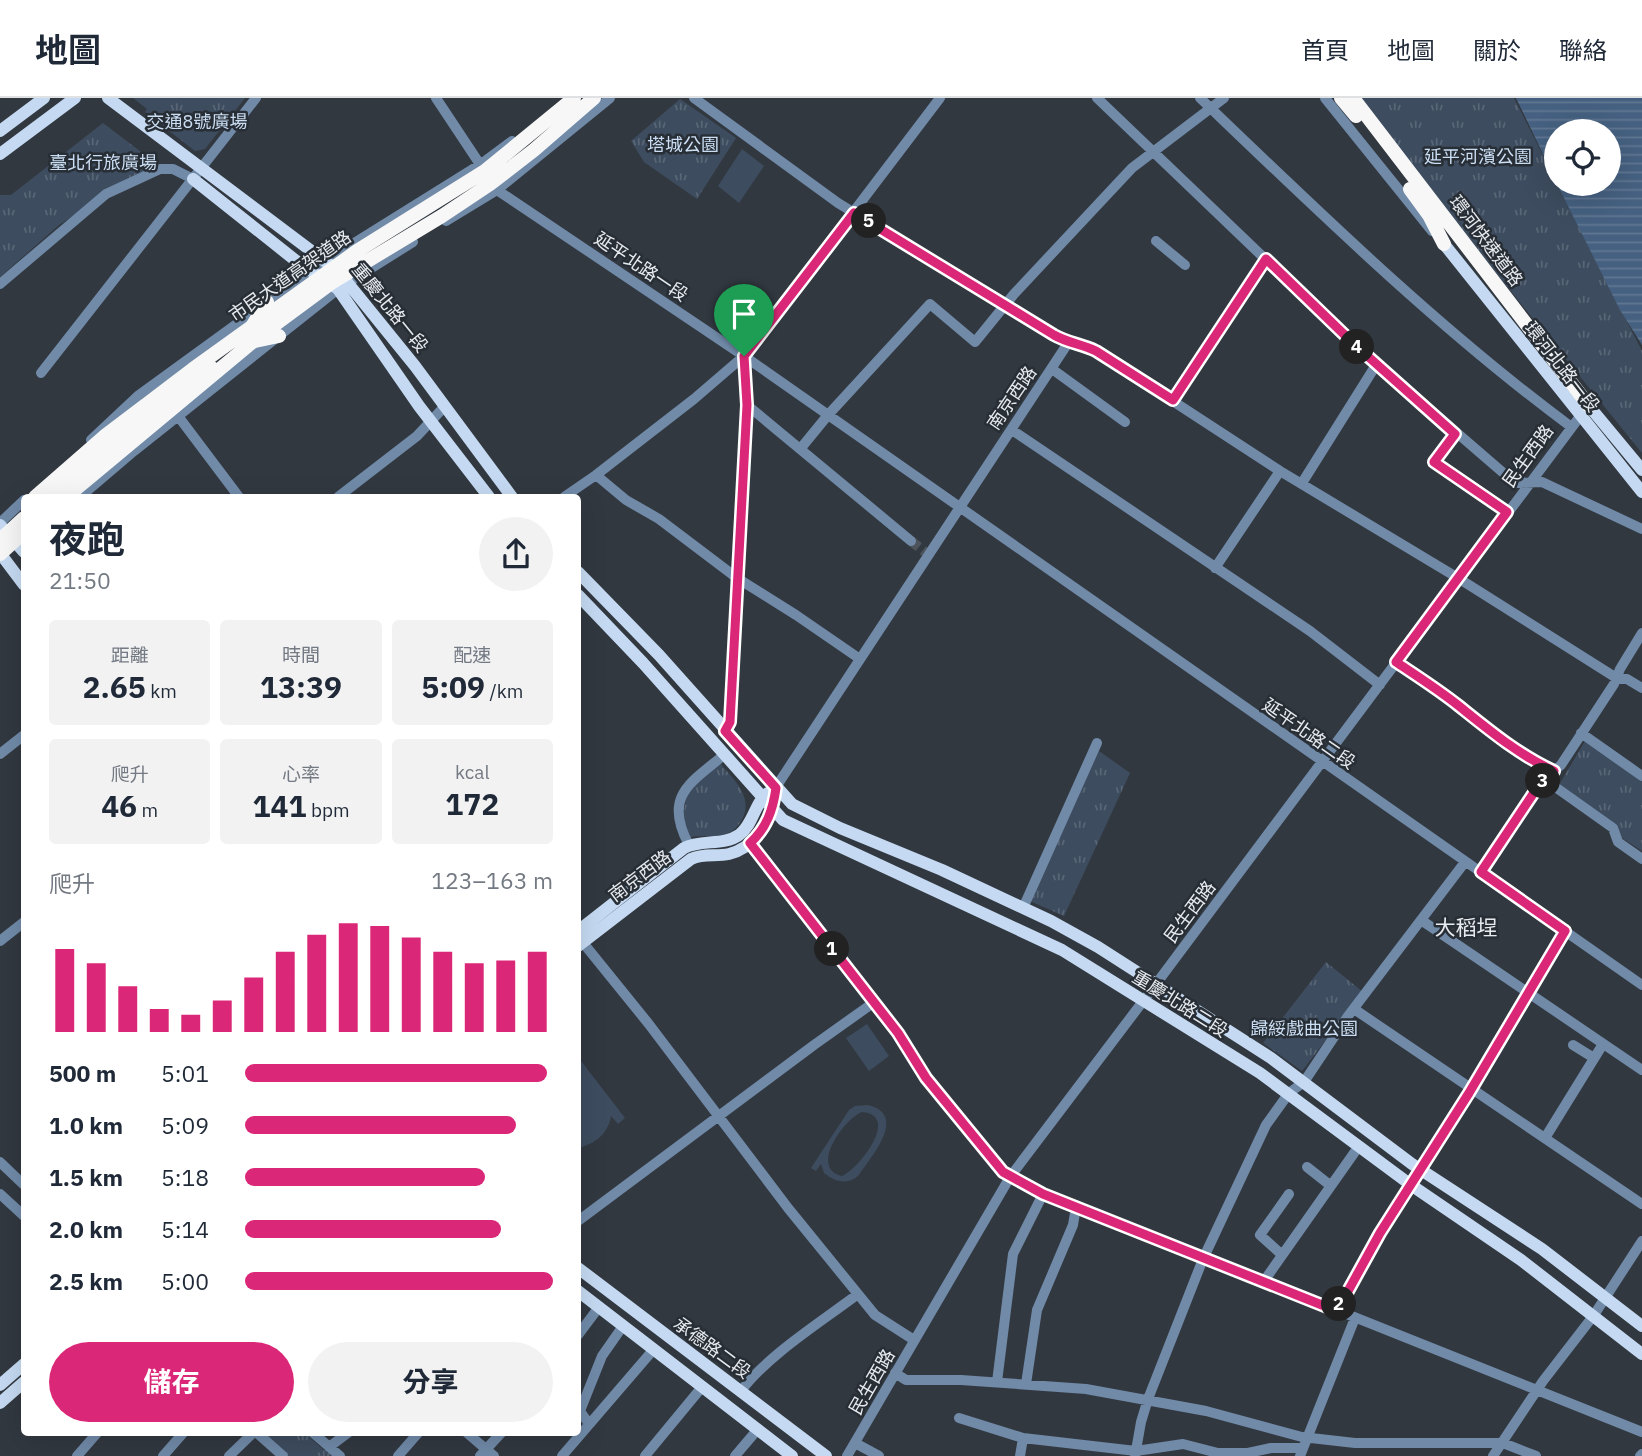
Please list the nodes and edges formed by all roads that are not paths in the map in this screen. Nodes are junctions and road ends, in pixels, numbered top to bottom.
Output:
1 (44, 98) edge
2 (75, 98) edge
3 (108, 98) edge
4 (256, 98) edge
5 (436, 98) edge
6 (563, 98) edge
7 (574, 98) edge
8 (594, 98) edge
9 (610, 98) edge
10 (694, 98) edge
11 (940, 98) edge
12 (1097, 98) edge
13 (1200, 98) edge
14 (1224, 98) edge
15 (1325, 98) edge
16 (1341, 98) edge
17 (1353, 98) edge
18 (1210, 108) junction
19 (0, 131) edge
20 (1154, 151) junction
21 (0, 154) edge
22 (481, 164) junction
23 (197, 174) junction
24 (497, 190) junction
25 (854, 213) junction
26 (1156, 241) dead end
27 (1444, 244) junction
28 (1266, 259) junction
29 (325, 261) junction
30 (1185, 265) dead end
31 (310, 270) junction
32 (337, 281) junction
33 (0, 284) edge
34 (267, 302) junction
35 (1004, 306) junction
36 (279, 336) junction
37 (242, 344) junction
38 (1068, 344) junction
39 (744, 356) junction
40 (1376, 365) junction
41 (1052, 369) junction
42 (41, 373) dead end
43 (1173, 400) junction
44 (747, 405) junction
45 (445, 406) junction
46 (1584, 410) junction
47 (828, 415) junction
48 (178, 416) junction
49 (431, 422) junction
50 (1125, 422) dead end
51 (1570, 426) junction
52 (1012, 430) junction
53 (1455, 434) junction
54 (801, 448) junction
55 (1642, 470) edge
56 (1280, 471) junction
57 (596, 475) junction
58 (1302, 483) junction
59 (1528, 483) junction
60 (1642, 492) edge
61 (31, 494) edge
62 (38, 494) edge
63 (51, 494) edge
64 (70, 494) edge
65 (84, 494) edge
66 (237, 494) edge
67 (342, 494) edge
68 (487, 494) edge
69 (510, 494) edge
70 (568, 494) edge
71 (21, 504) edge
72 (21, 508) edge
73 (959, 508) junction
74 (1507, 512) junction
75 (0, 525) edge
76 (1642, 529) edge
77 (911, 541) tunnel mouth
78 (17, 542) edge
79 (1, 559) edge
80 (1215, 568) junction
81 (581, 575) edge
82 (737, 578) junction
83 (1458, 578) junction
84 (21, 582) edge
85 (581, 598) edge
86 (1642, 633) edge
87 (860, 660) junction
88 (1396, 662) junction
89 (1618, 679) junction
90 (1380, 685) junction
91 (1642, 688) edge
92 (725, 731) junction
93 (1581, 733) junction
94 (21, 737) edge
95 (1097, 743) dead end
96 (0, 754) edge
97 (725, 754) junction
98 (1321, 762) junction
99 (1554, 771) junction
100 (1642, 776) edge
101 (1545, 779) junction
102 (776, 788) junction
103 (763, 797) junction
104 (773, 808) junction
105 (750, 843) junction
106 (690, 845) junction
107 (1642, 859) edge
108 (1465, 862) junction
109 (1481, 872) junction
110 (1023, 908) junction
111 (1421, 920) junction
112 (21, 924) edge
113 (1565, 931) junction
114 (581, 937) edge
115 (581, 938) edge
116 (0, 941) edge
117 (581, 941) edge
118 (1156, 984) junction
119 (1642, 985) edge
120 (1526, 992) junction
121 (1144, 1001) junction
122 (873, 1003) junction
123 (1354, 1009) junction
124 (1603, 1044) junction
125 (1573, 1045) dead end
126 (1594, 1058) junction
127 (1642, 1070) edge
128 (1304, 1082) junction
129 (1471, 1088) junction
130 (1289, 1093) junction
131 (719, 1116) junction
132 (1545, 1138) junction
133 (1359, 1146) junction
134 (0, 1162) edge
135 (1307, 1167) dead end
136 (1421, 1170) junction
137 (1010, 1177) junction
138 (21, 1182) edge
139 (1411, 1185) junction
140 (1331, 1186) junction
141 (0, 1194) edge
142 (1043, 1194) junction
143 (1289, 1194) dead end
144 (1642, 1204) edge
145 (1076, 1207) junction
146 (21, 1213) edge
147 (581, 1219) edge
148 (1642, 1241) edge
149 (1281, 1254) junction
150 (1203, 1259) junction
151 (581, 1270) edge
152 (1264, 1281) junction
153 (581, 1294) edge
154 (858, 1294) junction
155 (1599, 1306) junction
156 (598, 1307) junction
157 (1337, 1311) junction
158 (1355, 1318) junction
159 (623, 1326) junction
160 (1642, 1326) edge
161 (581, 1331) edge
162 (914, 1340) junction
163 (654, 1349) junction
164 (1642, 1354) edge
165 (21, 1367) edge
166 (895, 1373) junction
167 (997, 1381) junction
168 (1, 1384) edge
169 (1026, 1384) junction
170 (21, 1385) edge
171 (702, 1387) junction
172 (1537, 1390) junction
173 (741, 1391) junction
174 (1148, 1399) junction
175 (0, 1403) edge
176 (581, 1408) edge
177 (581, 1412) edge
178 (958, 1418) dead end
179 (589, 1424) junction
180 (758, 1429) junction
181 (1642, 1432) edge
182 (581, 1433) edge
183 (94, 1436) edge
184 (180, 1436) edge
185 (251, 1436) edge
186 (260, 1436) edge
187 (317, 1436) edge
188 (344, 1436) edge
189 (416, 1436) edge
190 (470, 1436) edge
191 (499, 1436) edge
192 (579, 1436) edge
193 (1307, 1437) junction
194 (1023, 1438) junction
195 (855, 1443) junction
196 (1503, 1443) junction
197 (329, 1447) junction
198 (1302, 1452) edge
199 (487, 1454) edge
200 (1135, 1454) edge
201 (77, 1456) edge
202 (163, 1456) edge
203 (229, 1456) edge
204 (284, 1456) edge
205 (340, 1456) edge
206 (398, 1456) edge
207 (562, 1456) edge
208 (645, 1456) edge
209 (734, 1456) edge
210 (792, 1456) edge
211 (826, 1456) edge
212 (847, 1456) edge
213 (879, 1456) edge
214 (1020, 1456) edge
215 (1493, 1456) edge
216 (1536, 1456) edge

1 - 19 main road
2 - 21 main road
3 - 23 main road, 重慶北路一段
4 - 23 street
5 - 22 street, 延平北路一段
6 - 22 street
7 - 62 highway, 市民大道高架道路, bridge
8 - 64 highway, 市民大道高架道路, bridge
9 - 24 street
10 - 25 street
11 - 25 street
12 - 20 street
13 - 18 street
14 - 18 street
15 - 27 street, 環河北路一段
16 - 27 highway, 環河快速道路
17 - 46 highway, 環河快速道路
18 - 20 street
18 - 51 street
20 - 28 street
20 - 35 street
22 - 24 street, 延平北路一段
22 - 29 street
23 - 29 main road, 重慶北路一段
23 - 31 main road, 重慶北路一段
23 - 33 street
23 - 42 street
24 - 32 street
24 - 39 street, 延平北路一段
25 - 35 street
25 - 39 street
26 - 30 street
27 - 46 main road, 環河北路一段
28 - 40 street
28 - 43 street
29 - 31 street
29 - 32 main road, 重慶北路一段
31 - 32 main road, 重慶北路一段
31 - 34 street
32 - 36 street
32 - 37 highway
32 - 45 main road, 重慶北路一段
32 - 49 main road, 重慶北路一段
34 - 37 highway
34 - 61 street
35 - 38 street
35 - 47 street
36 - 37 highway
36 - 48 street
37 - 63 highway
38 - 41 street, 南京西路
38 - 43 street
39 - 44 street
39 - 47 street, 延平北路一段
39 - 57 street
40 - 53 street
40 - 58 street
41 - 50 street
41 - 52 street, 南京西路
43 - 56 street
44 - 54 street
44 - 82 street
45 - 49 street
45 - 69 main road, 重慶北路一段
46 - 51 street, 民生西路
46 - 55 main road, 環河北路一段
46 - 60 main road, 環河北路一段
47 - 54 street
47 - 73 street, 延平北路一段
48 - 65 street
48 - 66 street
49 - 67 street
49 - 68 main road, 重慶北路一段
51 - 59 street, 民生西路
52 - 73 street, 南京西路
52 - 80 street
53 - 59 street
53 - 74 street
54 - 77 street
56 - 58 street
56 - 80 street
57 - 70 street
57 - 82 street
58 - 83 street
59 - 74 street, 民生西路
59 - 76 street
71 - 75 street
72 - 75 highway
73 - 87 street, 南京西路
73 - 98 street, 延平北路二段
74 - 83 street, 民生西路
75 - 78 main road
78 - 79 highway, bridge
79 - 84 main road
80 - 90 street
81 - 92 main road
82 - 87 street
82 - 92 street
83 - 88 street, 民生西路
83 - 89 street
85 - 97 main road
86 - 89 street
87 - 102 street, 南京西路
88 - 90 street, 民生西路
88 - 99 street
89 - 91 street
89 - 93 street
90 - 98 street, 民生西路
92 - 102 main road
93 - 99 street
93 - 100 street
94 - 96 street
95 - 110 street
97 - 103 main road
97 - 106 street, 南京西路
98 - 108 street, 延平北路二段
98 - 118 street, 民生西路
99 - 101 street
101 - 107 street
101 - 109 street
102 - 103 main road, 南京西路
102 - 104 main road, 南京西路
102 - 110 main road, 重慶北路二段
103 - 104 main road
103 - 106 main road, 南京西路
104 - 105 main road, 南京西路
104 - 121 main road, 重慶北路二段
105 - 115 main road, 南京西路
105 - 122 street
106 - 114 main road, 南京西路
108 - 109 street, 延平北路二段
108 - 111 street
109 - 113 street, 延平北路二段
110 - 118 main road, 重慶北路二段
111 - 120 street
111 - 123 street
112 - 116 street
113 - 119 street, 延平北路二段
113 - 120 street
117 - 131 street
118 - 121 street, 民生西路
118 - 128 main road, 重慶北路二段
120 - 124 street
120 - 129 street
121 - 130 main road, 重慶北路二段
121 - 137 street, 民生西路
122 - 131 street
122 - 137 street
123 - 128 street
123 - 129 street
124 - 126 street
124 - 127 street
125 - 126 street
126 - 132 street
128 - 130 street
128 - 136 main road, 重慶北路二段
129 - 132 street
129 - 136 street
130 - 133 main road, 重慶北路二段
130 - 150 street
131 - 147 street
131 - 154 street
132 - 144 street
133 - 139 main road, 重慶北路二段
133 - 140 street
134 - 138 street
135 - 140 street
136 - 139 street
136 - 155 main road, 重慶北路二段
137 - 142 street
137 - 162 street, 民生西路
139 - 155 main road, 重慶北路二段
139 - 157 street
140 - 149 street
141 - 146 street
142 - 145 street
142 - 167 street
143 - 149 street
145 - 150 street
145 - 169 street
148 - 155 street
149 - 152 street
150 - 152 street
150 - 174 street
151 - 173 main road, 承德路二段
152 - 157 street
153 - 156 main road, 承德路二段
154 - 162 street
154 - 173 street
155 - 160 main road, 重慶北路二段
155 - 164 main road, 重慶北路二段
155 - 172 street
156 - 159 main road, 承德路二段
156 - 161 street
157 - 158 street
158 - 172 street
158 - 193 street
159 - 163 main road, 承德路二段
159 - 176 street
162 - 166 street, 民生西路
163 - 171 main road, 承德路二段
163 - 179 street
165 - 168 main road
166 - 167 street
166 - 195 street, 民生西路
167 - 169 street
169 - 174 street
170 - 175 main road
171 - 180 main road, 承德路二段
171 - 208 street
172 - 181 street
172 - 196 street
173 - 211 main road, 承德路二段
174 - 193 street
174 - 200 street
177 - 179 street
178 - 194 street
179 - 182 street
180 - 209 street
180 - 210 main road, 承德路二段
183 - 201 street
184 - 202 street
185 - 203 street
186 - 204 street
187 - 197 street
188 - 197 street
189 - 206 street
190 - 199 street
191 - 199 street
192 - 207 street
193 - 196 street
193 - 198 street
194 - 200 street
194 - 214 street
195 - 212 street, 民生西路
195 - 213 street
196 - 215 street
196 - 216 street
197 - 205 street
198 - 200 street

